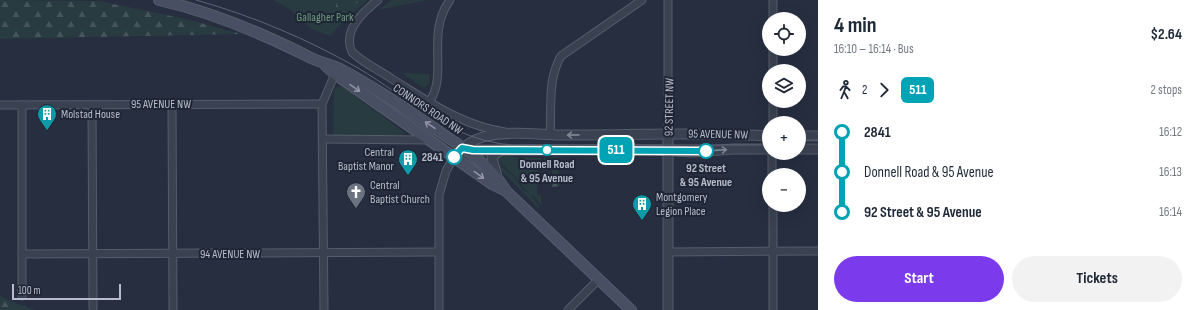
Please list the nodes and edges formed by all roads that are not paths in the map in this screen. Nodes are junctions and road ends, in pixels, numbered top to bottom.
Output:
1 (158, 0) edge
2 (378, 0) edge
3 (450, 0) edge
4 (642, 0) edge
5 (668, 0) edge
6 (773, 0) edge
7 (773, 12) edge
8 (324, 64) junction
9 (335, 74) junction
10 (429, 102) junction
11 (172, 104) junction
12 (322, 104) junction
13 (0, 105) edge
14 (22, 105) junction
15 (92, 105) junction
16 (668, 133) junction
17 (524, 135) junction
18 (550, 135) junction
19 (762, 136) edge
20 (806, 136) edge
21 (818, 136) edge
22 (323, 139) junction
23 (429, 140) junction
24 (462, 148) junction
25 (503, 149) junction
26 (762, 149) edge
27 (806, 149) edge
28 (818, 149) edge
29 (668, 151) junction
30 (454, 157) junction
31 (498, 178) junction
32 (506, 192) junction
33 (772, 212) edge
34 (773, 251) junction
35 (818, 251) edge
36 (438, 252) junction
37 (668, 252) junction
38 (22, 254) junction
39 (92, 254) junction
40 (172, 254) junction
41 (323, 254) junction
42 (598, 280) junction
43 (22, 296) dead end
44 (93, 308) dead end
45 (173, 310) edge
46 (324, 310) edge
47 (439, 310) edge
48 (568, 310) edge
49 (631, 310) edge
50 (668, 310) edge
51 (773, 310) edge

1 - 8 main road, CONNORS ROAD NW
2 - 10 street, 95 AVENUE NW
3 - 10 street
4 - 18 street
5 - 16 street, 92 STREET NW
6 - 7 street
8 - 9 main road, CONNORS ROAD NW
24 -> 8 main road, CONNORS ROAD NW
9 - 12 street
9 -> 23 main road, CONNORS ROAD NW
10 - 17 street, 95 AVENUE NW
11 - 12 street, 95 AVENUE NW
11 - 15 street, 95 AVENUE NW
11 - 40 street
12 - 22 street
13 - 14 street, 95 AVENUE NW
14 - 15 street, 95 AVENUE NW
14 - 38 street
15 - 39 street
16 -> 18 street, 95 AVENUE NW
16 - 19 street, 95 AVENUE NW
16 - 29 street, 92 STREET NW
17 - 18 street, 95 AVENUE NW
17 - 24 street, 95 AVENUE NW
20 - 21 street
22 - 23 street
22 - 41 street
23 - 30 main road, CONNORS ROAD NW
24 - 25 street, 95 AVENUE NW
24 - 30 street, 95 AVENUE NW
24 - 31 main road, CONNORS ROAD NW
25 - 29 street, 95 AVENUE NW
25 - 31 street
29 -> 26 street, 95 AVENUE NW
27 - 28 street
29 - 37 street, 92 STREET NW
30 -> 32 main road, CONNORS ROAD NW
30 - 36 street
31 - 32 main road, CONNORS ROAD NW
32 - 42 main road, CONNORS ROAD NW
33 - 34 street
34 - 35 street
34 - 37 street
34 - 51 street
36 - 41 street, 94 AVENUE NW
36 - 47 street
37 - 50 street, 92 STREET NW
38 - 39 street, 94 AVENUE NW
38 - 43 street
39 - 40 street, 94 AVENUE NW
39 - 44 street
40 - 41 street, 94 AVENUE NW
40 - 45 street
41 - 46 street
42 - 48 street
42 - 49 main road, CONNORS ROAD NW

